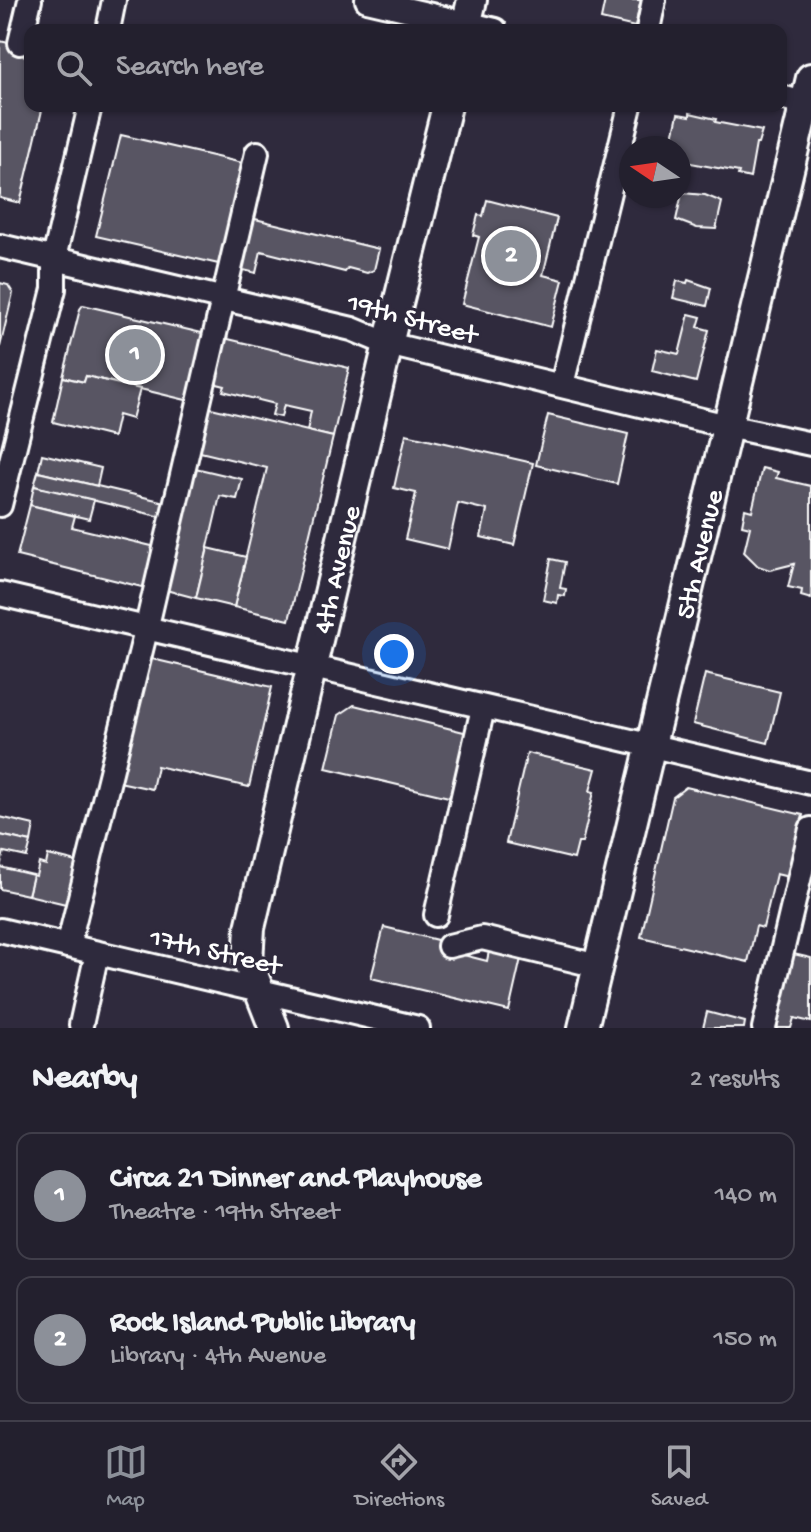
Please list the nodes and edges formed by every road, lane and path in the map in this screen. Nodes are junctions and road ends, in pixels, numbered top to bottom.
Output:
1 (30, 0) edge
2 (114, 0) edge
3 (367, 0) edge
4 (654, 0) edge
5 (468, 18) edge
6 (24, 24) edge
7 (109, 24) edge
8 (649, 24) edge
9 (24, 26) edge
10 (20, 43) dead end
11 (802, 96) edge
12 (89, 112) edge
13 (446, 112) edge
14 (629, 112) edge
15 (257, 153) dead end
16 (0, 246) edge
17 (54, 258) junction
18 (224, 299) junction
19 (388, 344) junction
20 (562, 385) junction
21 (11, 422) edge
22 (727, 426) junction
23 (811, 444) edge
24 (0, 505) edge
25 (0, 594) edge
26 (146, 630) junction
27 (312, 667) junction
28 (483, 708) junction
29 (650, 746) junction
30 (811, 783) edge
31 (811, 829) edge
32 (436, 915) dead end
33 (0, 930) edge
34 (68, 946) junction
35 (449, 946) dead end
36 (97, 953) junction
37 (598, 966) junction
38 (259, 990) junction
39 (387, 1024) edge
40 (81, 1025) dead end
41 (274, 1028) edge
42 (418, 1028) edge
43 (583, 1028) edge
44 (764, 1028) edge

1 - 6 street
2 - 7 street
3 - 5 street
4 - 8 street
9 - 10 street
11 - 22 main road, 5th Avenue
12 - 17 street
13 - 19 main road, 4th Avenue
14 - 20 street
15 - 18 street
16 - 17 street, 19th Street
17 - 18 street, 19th Street
17 - 21 street
18 - 19 street, 19th Street
18 - 26 street
19 - 20 street, 19th Street
19 - 27 main road, 4th Avenue
20 - 22 street, 19th Street
21 - 24 street
22 - 23 street, 19th Street
22 - 29 main road, 5th Avenue
25 - 26 street
26 - 27 street
26 - 34 street
27 - 28 street
27 - 38 main road, 4th Avenue
28 - 29 street
28 - 32 street
29 - 30 street
29 - 37 main road, 5th Avenue
31 - 44 street
33 - 34 street, 17th Street
34 - 36 street, 17th Street
35 - 37 street
36 - 38 street, 17th Street
36 - 40 street
37 - 43 main road, 5th Avenue
38 - 39 street, 17th Street
38 - 41 main road, 4th Avenue
39 - 42 street, 17th Street

